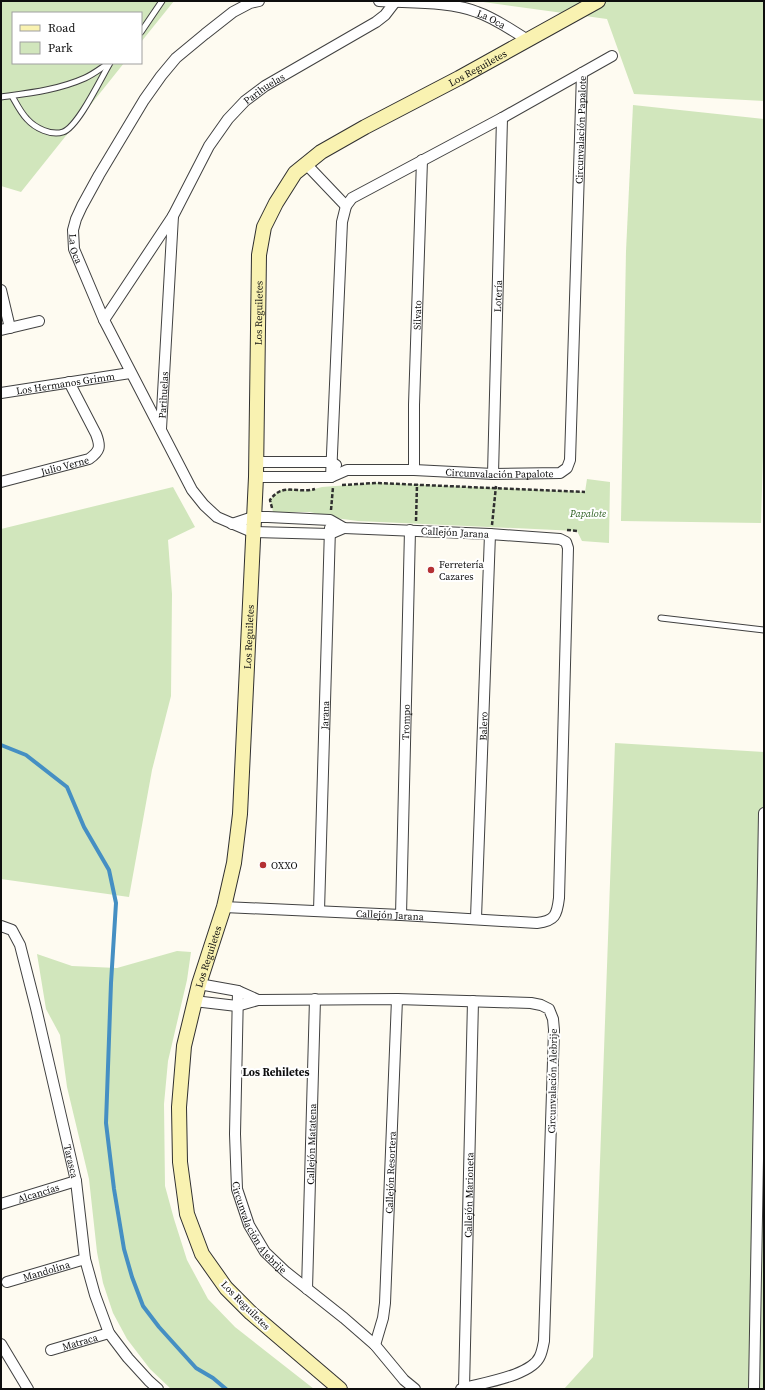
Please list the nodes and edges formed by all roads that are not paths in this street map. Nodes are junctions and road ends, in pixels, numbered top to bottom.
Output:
1 (162, 1) edge
2 (259, 1) edge
3 (379, 1) edge
4 (598, 1) edge
5 (395, 2) edge
6 (142, 31) edge
7 (528, 40) junction
8 (612, 56) dead end
9 (108, 64) edge
10 (108, 64) edge
11 (582, 73) junction
12 (12, 96) junction
13 (1, 97) edge
14 (502, 118) junction
15 (422, 160) junction
16 (306, 164) junction
17 (346, 206) junction
18 (172, 216) junction
19 (1, 290) edge
20 (104, 320) junction
21 (40, 321) dead end
22 (5, 329) edge
23 (130, 373) junction
24 (69, 382) junction
25 (1, 393) edge
26 (161, 430) junction
27 (255, 462) junction
28 (331, 462) junction
29 (346, 470) junction
30 (414, 470) junction
31 (493, 474) junction
32 (256, 478) junction
33 (1, 482) edge
34 (331, 483) junction
35 (253, 518) junction
36 (330, 520) junction
37 (232, 524) junction
38 (344, 528) junction
39 (489, 528) junction
40 (410, 530) junction
41 (252, 532) junction
42 (330, 534) junction
43 (661, 618) dead end
44 (764, 630) edge
45 (764, 813) edge
46 (224, 907) junction
47 (319, 911) junction
48 (401, 914) junction
49 (476, 918) junction
50 (1, 926) edge
51 (199, 984) junction
52 (238, 991) junction
53 (315, 999) junction
54 (397, 999) junction
55 (258, 1000) junction
56 (194, 1001) junction
57 (474, 1001) junction
58 (237, 1006) junction
59 (761, 1154) edge
60 (76, 1181) junction
61 (2, 1201) edge
62 (85, 1259) junction
63 (7, 1282) dead end
64 (307, 1289) junction
65 (109, 1333) junction
66 (1, 1344) edge
67 (375, 1344) junction
68 (51, 1350) dead end
69 (28, 1389) edge
70 (158, 1389) edge
71 (340, 1389) edge
72 (415, 1389) edge
73 (462, 1389) edge
74 (754, 1389) edge

1 - 6 lane
2 - 20 street, La Oca
3 - 5 street, La Oca
4 - 7 street, Los Reguiletes
5 - 7 street, La Oca
5 - 18 street, Parihuelas
7 - 16 street, Los Reguiletes
8 - 11 street
9 - 12 lane
10 - 12 lane
11 - 14 street, Circunvalación Papalote
11 - 31 street, Circunvalación Papalote
12 - 13 lane
14 - 15 street, Circunvalación Papalote
14 - 31 street, Lotería
15 - 17 street, Circunvalación Papalote
15 - 30 street, Silvato
16 - 17 street
16 - 27 street, Los Reguiletes
17 - 28 street
18 - 20 street, Parihuelas
18 - 26 street, Parihuelas
19 - 22 street
20 - 23 street, La Oca
21 - 22 street
23 - 24 street, Los Hermanos Grimm
23 - 26 street, La Oca
24 - 25 street, Los Hermanos Grimm
24 - 33 street, Julio Verne
26 - 37 street, La Oca
27 - 28 street
27 - 32 street, Los Reguiletes
28 - 29 street, Circunvalación Papalote
28 - 34 street
29 - 30 street, Circunvalación Papalote
29 - 34 street, Circunvalación Papalote
30 - 31 street, Circunvalación Papalote
32 - 34 street
32 - 35 street, Los Reguiletes
35 - 36 street, Callejón Jarana
35 - 37 street
35 - 41 street, Los Reguiletes
36 - 38 street, Callejón Jarana
36 - 42 street, Jarana
37 - 41 street, La Oca
38 - 40 street, Callejón Jarana
38 - 42 street, Callejón Jarana
39 - 40 street, Callejón Jarana
39 - 49 street, Balero
39 - 49 street, Callejón Jarana
40 - 48 street, Trompo
41 - 42 street, Callejón Jarana
41 - 46 street, Los Reguiletes
42 - 47 street, Jarana
43 - 44 lane
45 - 59 street
46 - 47 street, Callejón Jarana
46 - 51 street, Los Reguiletes
47 - 48 street, Callejón Jarana
48 - 49 street, Callejón Jarana
50 - 60 street, Tarasca
51 - 52 street
51 - 56 street, Los Reguiletes
52 - 55 street, Circunvalación Alebrije
52 - 58 street, Circunvalación Alebrije
53 - 54 street, Circunvalación Alebrije
53 - 55 street, Circunvalación Alebrije
53 - 64 street, Callejón Matatena
54 - 57 street, Circunvalación Alebrije
54 - 67 street, Callejón Resortera
55 - 58 street, Circunvalación Alebrije
56 - 58 street
56 - 71 street, Los Reguiletes
57 - 73 street, Callejón Marioneta
57 - 73 street, Circunvalación Alebrije
58 - 64 street, Circunvalación Alebrije
59 - 74 street
60 - 61 street, Alcancías
60 - 62 street, Tarasca
62 - 63 street, Mandolina
62 - 65 street, Tarasca
64 - 67 street, Circunvalación Alebrije
65 - 68 street, Matraca
65 - 70 street, Tarasca
66 - 69 street
67 - 72 street, Circunvalación Alebrije

